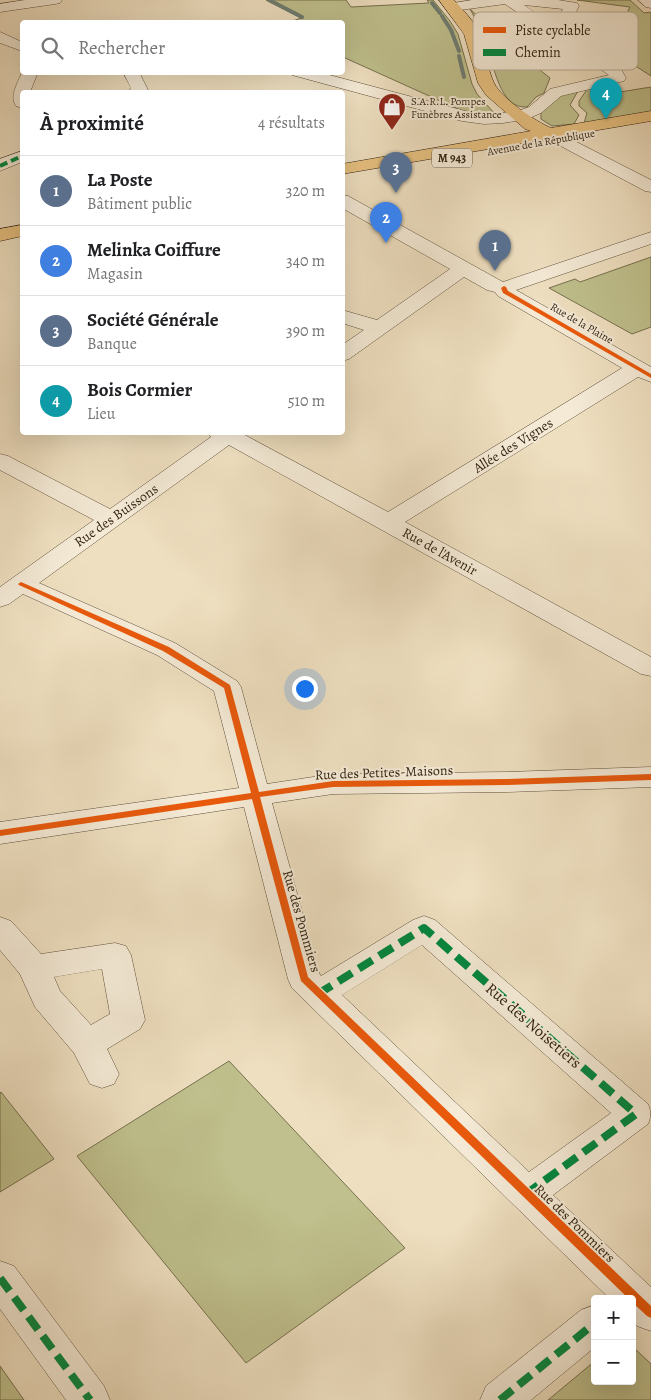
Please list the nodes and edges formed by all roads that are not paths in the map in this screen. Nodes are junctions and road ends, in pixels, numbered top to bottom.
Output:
1 (55, 0) edge
2 (506, 0) edge
3 (521, 0) edge
4 (645, 0) edge
5 (450, 4) edge
6 (651, 4) edge
7 (0, 8) edge
8 (524, 12) edge
9 (568, 12) edge
10 (0, 37) edge
11 (473, 37) edge
12 (20, 46) edge
13 (483, 70) edge
14 (612, 70) edge
15 (29, 75) edge
16 (132, 75) edge
17 (309, 75) edge
18 (22, 90) edge
19 (140, 90) edge
20 (651, 116) edge
21 (522, 117) junction
22 (651, 124) edge
23 (556, 136) junction
24 (519, 138) junction
25 (20, 157) edge
26 (0, 166) edge
27 (345, 168) edge
28 (345, 176) edge
29 (651, 186) edge
30 (345, 202) edge
31 (20, 224) edge
32 (0, 228) edge
33 (20, 231) edge
34 (0, 235) edge
35 (651, 238) edge
36 (465, 270) junction
37 (504, 288) junction
38 (345, 317) edge
39 (380, 328) junction
40 (345, 352) edge
41 (644, 372) edge
42 (225, 435) edge
43 (228, 435) edge
44 (0, 461) edge
45 (110, 519) junction
46 (389, 522) junction
47 (8, 590) edge
48 (651, 668) edge
49 (651, 777) edge
50 (255, 794) junction
51 (0, 833) edge
52 (0, 929) edge
53 (34, 968) junction
54 (318, 994) junction
55 (87, 1044) junction
56 (102, 1074) dead end
57 (526, 1194) junction
58 (0, 1278) edge
59 (628, 1295) edge
60 (591, 1325) edge
61 (90, 1400) edge
62 (500, 1400) edge

1 - 7 street
2 - 5 street
2 - 8 street
3 - 9 street
4 - 6 street
5 - 11 main road
10 - 12 street
13 - 21 main road
14 - 21 street
15 - 18 street
16 - 19 street
17 - 21 street
20 - 23 main road, Avenue de la République / M 943
21 - 23 main road
21 - 24 main road
22 - 23 main road, Avenue de la République / M 943
23 - 24 main road, Avenue de la République / M 943
23 - 28 main road, Avenue de la République / M 943
23 - 29 street
24 - 27 main road, Avenue de la République / M 943
25 - 26 street
30 - 36 street, Rue de la Plaine
31 - 32 main road
33 - 34 main road
35 - 37 street
36 - 37 street, Rue de la Plaine
36 - 39 street
37 - 41 street, Rue de la Plaine
38 - 39 street
39 - 40 street
41 - 46 street, Allée des Vignes
42 - 45 street, Rue des Buissons
43 - 46 street, Rue de l'Avenir
44 - 45 street
45 - 47 street, Rue des Buissons
46 - 48 street, Rue de l'Avenir
47 - 50 street, Rue des Pommiers
49 - 50 street, Rue des Petites-Maisons
50 - 51 street, Rue des Petites-Maisons
50 - 54 street, Rue des Pommiers
52 - 53 street
53 - 55 street
53 - 55 street
54 - 57 street, Rue des Pommiers
54 - 57 street, Rue des Noisetiers
55 - 56 street
57 - 59 street, Rue des Pommiers
58 - 61 street
60 - 62 street

